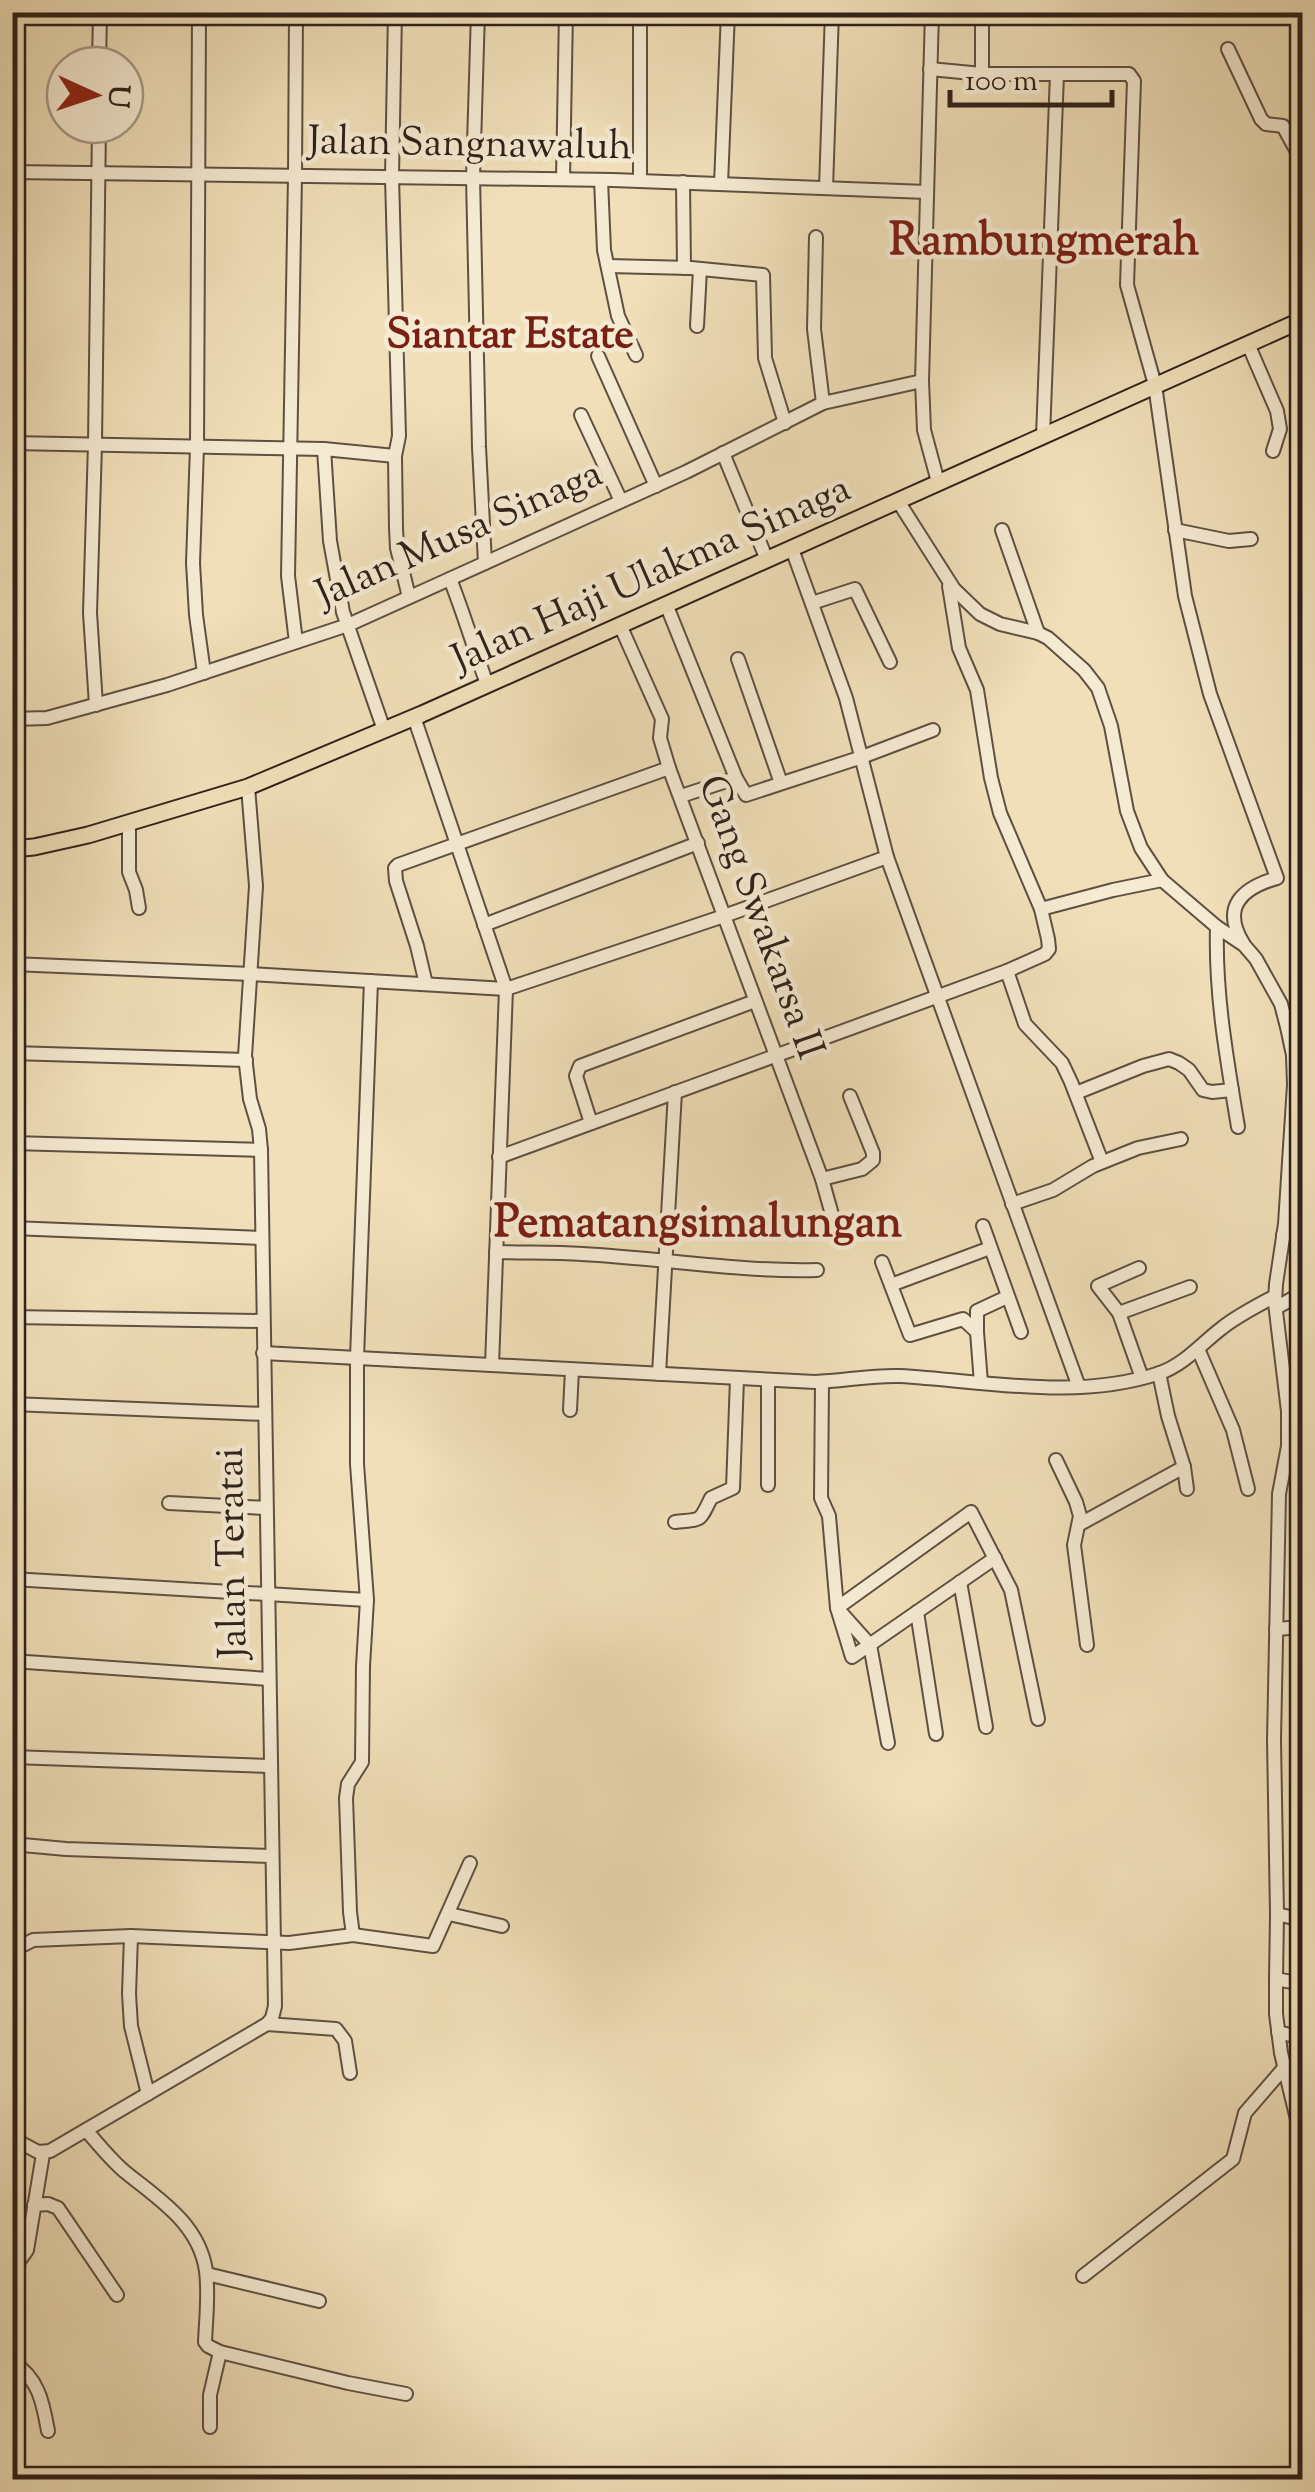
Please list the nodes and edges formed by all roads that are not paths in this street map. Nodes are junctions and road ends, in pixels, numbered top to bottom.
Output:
1 (100, 12) edge
2 (199, 12) edge
3 (296, 12) edge
4 (395, 12) edge
5 (478, 12) edge
6 (566, 12) edge
7 (640, 12) edge
8 (728, 12) edge
9 (832, 12) edge
10 (932, 12) edge
11 (982, 12) edge
12 (100, 45) edge
13 (1228, 49) dead end
14 (930, 69) junction
15 (982, 74) junction
16 (1058, 74) junction
17 (99, 145) edge
18 (1302, 161) edge
19 (12, 172) edge
20 (98, 173) junction
21 (199, 175) junction
22 (296, 176) junction
23 (392, 177) junction
24 (474, 178) junction
25 (563, 179) junction
26 (601, 180) junction
27 (640, 181) junction
28 (683, 182) junction
29 (721, 184) junction
30 (826, 188) junction
31 (927, 192) junction
32 (816, 238) dead end
33 (608, 266) junction
34 (684, 268) junction
35 (700, 269) junction
36 (1302, 320) edge
37 (697, 326) dead end
38 (1248, 344) junction
39 (598, 356) dead end
40 (636, 356) dead end
41 (922, 381) junction
42 (1155, 385) junction
43 (823, 403) junction
44 (581, 415) dead end
45 (785, 422) junction
46 (1044, 436) junction
47 (12, 442) edge
48 (96, 444) junction
49 (197, 447) junction
50 (292, 449) junction
51 (324, 450) junction
52 (1273, 451) dead end
53 (723, 453) junction
54 (395, 456) junction
55 (938, 482) junction
56 (656, 486) junction
57 (621, 501) junction
58 (898, 502) junction
59 (1002, 530) dead end
60 (1175, 530) junction
61 (1250, 539) dead end
62 (792, 549) junction
63 (767, 560) junction
64 (485, 563) junction
65 (450, 579) junction
66 (948, 580) junction
67 (408, 597) junction
68 (666, 604) junction
69 (812, 604) junction
70 (348, 625) junction
71 (620, 625) junction
72 (1038, 632) junction
73 (296, 642) junction
74 (738, 659) dead end
75 (890, 662) dead end
76 (204, 673) junction
77 (488, 684) junction
78 (96, 704) junction
79 (414, 717) junction
80 (12, 719) edge
81 (384, 730) junction
82 (933, 730) dead end
83 (862, 757) junction
84 (670, 768) junction
85 (736, 778) junction
86 (781, 783) junction
87 (248, 787) junction
88 (681, 796) junction
89 (129, 823) junction
90 (698, 843) junction
91 (456, 844) junction
92 (12, 849) edge
93 (886, 857) junction
94 (1162, 880) junction
95 (138, 908) dead end
96 (1041, 909) junction
97 (724, 916) junction
98 (484, 925) junction
99 (1217, 927) junction
100 (1244, 945) junction
101 (12, 964) edge
102 (1007, 971) junction
103 (251, 974) junction
104 (372, 981) junction
105 (426, 984) junction
106 (506, 989) junction
107 (936, 997) junction
108 (756, 1001) junction
109 (12, 1054) edge
110 (776, 1056) junction
111 (246, 1060) junction
112 (1232, 1090) junction
113 (675, 1092) junction
114 (1076, 1093) junction
115 (850, 1096) dead end
116 (590, 1122) junction
117 (1238, 1127) dead end
118 (1182, 1139) dead end
119 (12, 1143) edge
120 (261, 1150) junction
121 (500, 1157) junction
122 (1102, 1162) junction
123 (822, 1180) junction
124 (1012, 1204) junction
125 (983, 1226) dead end
126 (12, 1228) edge
127 (1302, 1232) edge
128 (838, 1236) dead end
129 (1283, 1236) junction
130 (261, 1238) junction
131 (990, 1248) junction
132 (496, 1252) junction
133 (666, 1262) junction
134 (882, 1262) dead end
135 (1139, 1268) dead end
136 (817, 1270) dead end
137 (890, 1284) junction
138 (1190, 1287) dead end
139 (1302, 1293) edge
140 (1008, 1297) junction
141 (1276, 1302) junction
142 (1119, 1313) junction
143 (12, 1316) edge
144 (262, 1322) junction
145 (977, 1332) junction
146 (1022, 1332) dead end
147 (1198, 1349) junction
148 (263, 1354) junction
149 (357, 1358) junction
150 (492, 1366) junction
151 (572, 1370) junction
152 (1159, 1373) junction
153 (659, 1374) junction
154 (1142, 1378) junction
155 (737, 1379) junction
156 (768, 1380) junction
157 (822, 1382) junction
158 (981, 1382) junction
159 (1079, 1387) junction
160 (12, 1404) edge
161 (570, 1410) dead end
162 (264, 1414) junction
163 (1056, 1460) dead end
164 (1184, 1467) junction
165 (1285, 1469) junction
166 (1302, 1469) edge
167 (768, 1485) dead end
168 (1187, 1489) dead end
169 (1248, 1489) dead end
170 (169, 1502) dead end
171 (266, 1508) junction
172 (675, 1522) dead end
173 (1080, 1524) junction
174 (995, 1558) junction
175 (12, 1578) edge
176 (960, 1582) junction
177 (268, 1594) junction
178 (367, 1600) junction
179 (837, 1608) junction
180 (917, 1612) junction
181 (1302, 1627) edge
182 (1276, 1629) junction
183 (870, 1645) junction
184 (1087, 1645) dead end
185 (12, 1661) edge
186 (269, 1679) junction
187 (1038, 1719) dead end
188 (986, 1727) dead end
189 (936, 1734) dead end
190 (888, 1743) dead end
191 (12, 1757) edge
192 (271, 1766) junction
193 (12, 1844) edge
194 (272, 1856) junction
195 (470, 1864) dead end
196 (449, 1914) junction
197 (1277, 1914) junction
198 (1302, 1920) edge
199 (502, 1926) dead end
200 (353, 1935) junction
201 (131, 1936) junction
202 (274, 1942) junction
203 (12, 1951) edge
204 (1276, 1980) junction
205 (1302, 1984) edge
206 (266, 2024) junction
207 (1278, 2032) junction
208 (1302, 2038) edge
209 (1284, 2068) junction
210 (350, 2073) dead end
211 (148, 2094) junction
212 (86, 2130) junction
213 (12, 2138) edge
214 (1302, 2140) edge
215 (43, 2154) junction
216 (34, 2205) junction
217 (12, 2271) edge
218 (207, 2274) junction
219 (1083, 2276) dead end
220 (117, 2295) dead end
221 (319, 2302) dead end
222 (220, 2352) junction
223 (12, 2362) edge
224 (406, 2394) dead end
225 (210, 2426) dead end
226 (48, 2431) dead end

1 - 12 street
2 - 21 street
3 - 22 street
4 - 23 street
5 - 24 street
6 - 25 street
7 - 27 street
8 - 29 street
9 - 30 street
10 - 14 street
11 - 15 street
13 - 18 street
14 - 15 street
14 - 31 street
15 - 16 street
16 - 42 street
16 - 46 street
17 - 20 street
19 - 20 street, Jalan Sangnawaluh
20 - 21 street, Jalan Sangnawaluh
20 - 48 street
21 - 22 street, Jalan Sangnawaluh
21 - 49 street
22 - 23 street, Jalan Sangnawaluh
22 - 50 street
23 - 24 street, Jalan Sangnawaluh
23 - 54 street
24 - 25 street, Jalan Sangnawaluh
24 - 64 street
25 - 26 street, Jalan Sangnawaluh
26 - 27 street, Jalan Sangnawaluh
26 - 33 street
27 - 28 street, Jalan Sangnawaluh
28 - 29 street, Jalan Sangnawaluh
28 - 34 street
29 - 30 street, Jalan Sangnawaluh
30 - 31 street, Jalan Sangnawaluh
31 - 41 street
32 - 43 street
33 - 34 street
33 - 40 street
34 - 35 street
35 - 37 street
35 - 45 street
36 - 38 main road, Jalan Haji Ulakma Sinaga
38 - 42 main road, Jalan Haji Ulakma Sinaga
38 - 52 street
39 - 56 street
41 - 43 street, Jalan Musa Sinaga
41 - 55 street
42 - 46 main road, Jalan Haji Ulakma Sinaga
42 - 60 street
43 - 45 street, Jalan Musa Sinaga
44 - 57 street
45 - 53 street, Jalan Musa Sinaga
46 - 55 main road, Jalan Haji Ulakma Sinaga
47 - 48 street
48 - 49 street
48 - 78 street
49 - 50 street
49 - 76 street
50 - 51 street
50 - 73 street
51 - 54 street
51 - 70 street
53 - 56 street, Jalan Musa Sinaga
53 - 63 street
54 - 67 street
55 - 58 main road, Jalan Haji Ulakma Sinaga
56 - 57 street, Jalan Musa Sinaga
57 - 64 street, Jalan Musa Sinaga
58 - 62 main road, Jalan Haji Ulakma Sinaga
58 - 66 street
59 - 72 street
60 - 61 street
60 - 100 street
62 - 63 main road, Jalan Haji Ulakma Sinaga
62 - 69 street
63 - 68 main road, Jalan Haji Ulakma Sinaga
64 - 65 street, Jalan Musa Sinaga
65 - 67 street, Jalan Musa Sinaga
65 - 77 street
66 - 72 street
66 - 96 street
67 - 70 street, Jalan Musa Sinaga
68 - 71 main road, Jalan Haji Ulakma Sinaga
68 - 85 street
69 - 75 street
69 - 83 street
70 - 73 street, Jalan Musa Sinaga
70 - 81 street
71 - 77 main road, Jalan Haji Ulakma Sinaga
71 - 84 street, Gang Swakarsa II
72 - 94 street
73 - 76 street, Jalan Musa Sinaga
74 - 86 street
76 - 78 street, Jalan Musa Sinaga
77 - 79 main road, Jalan Haji Ulakma Sinaga
78 - 80 street, Jalan Musa Sinaga
79 - 81 main road, Jalan Haji Ulakma Sinaga
79 - 91 street
81 - 87 main road, Jalan Haji Ulakma Sinaga
82 - 83 street
83 - 86 street
83 - 93 street
84 - 88 street, Gang Swakarsa II
84 - 91 street
85 - 86 street
85 - 88 street
87 - 89 main road, Jalan Haji Ulakma Sinaga
87 - 103 street, Jalan Teratai
88 - 90 street, Gang Swakarsa II
89 - 92 main road, Jalan Haji Ulakma Sinaga
89 - 95 street
90 - 97 street, Gang Swakarsa II
90 - 98 street
91 - 98 street
91 - 105 street
93 - 97 street
93 - 107 street
94 - 96 street
94 - 99 street
96 - 102 street
97 - 106 street
97 - 108 street, Gang Swakarsa II
98 - 106 street
99 - 100 street
99 - 112 street
100 - 129 street
101 - 103 street
102 - 107 street
102 - 114 street
103 - 104 street
103 - 111 street, Jalan Teratai
104 - 105 street
104 - 149 street
105 - 106 street
106 - 121 street
107 - 110 street
107 - 124 street
108 - 110 street, Gang Swakarsa II
108 - 116 street
109 - 111 street
110 - 113 street
110 - 123 street, Gang Swakarsa II
111 - 120 street, Jalan Teratai
112 - 114 street
112 - 117 street
113 - 116 street
113 - 133 street
114 - 122 street
115 - 123 street
116 - 121 street
118 - 122 street
119 - 120 street
120 - 130 street, Jalan Teratai
121 - 132 street
122 - 124 street
123 - 128 street, Gang Swakarsa II
124 - 159 street
125 - 131 street
126 - 130 street
127 - 129 street
129 - 141 street
130 - 144 street, Jalan Teratai
131 - 137 street
131 - 140 street
132 - 133 street
132 - 150 street
133 - 136 street
133 - 153 street
134 - 137 street
135 - 142 street
137 - 145 street
138 - 142 street
139 - 141 street
140 - 145 street
140 - 146 street
141 - 147 street
141 - 165 street
142 - 154 street
143 - 144 street
144 - 148 street, Jalan Teratai
145 - 158 street
147 - 152 street
147 - 169 street
148 - 149 street
148 - 162 street, Jalan Teratai
149 - 150 street
149 - 178 street
150 - 151 street
151 - 153 street
151 - 161 street
152 - 154 street
152 - 164 street
153 - 155 street
154 - 159 street
155 - 156 street
155 - 172 street
156 - 157 street
156 - 167 street
157 - 158 street
157 - 179 street
158 - 159 street
160 - 162 street
162 - 171 street, Jalan Teratai
163 - 173 street
164 - 168 street
164 - 173 street
165 - 166 street
165 - 182 street
170 - 171 street
171 - 177 street, Jalan Teratai
173 - 184 street
174 - 176 street
174 - 179 street
174 - 187 street
175 - 177 street
176 - 180 street
176 - 188 street
177 - 178 street
177 - 186 street, Jalan Teratai
178 - 200 street
179 - 183 street
179 - 183 street
180 - 183 street
180 - 189 street
181 - 182 street
182 - 197 street
183 - 190 street
185 - 186 street
186 - 192 street, Jalan Teratai
191 - 192 street
192 - 194 street, Jalan Teratai
193 - 194 street
194 - 202 street, Jalan Teratai
195 - 196 street
196 - 199 street
196 - 200 street
197 - 198 street
197 - 204 street
200 - 202 street
201 - 202 street
201 - 203 street
201 - 211 street
202 - 206 street, Jalan Teratai
204 - 205 street
204 - 207 street
206 - 210 street
206 - 211 street
207 - 208 street
207 - 209 street
209 - 214 street
209 - 219 street
211 - 212 street
212 - 215 street
212 - 218 street
213 - 215 street
215 - 216 street
216 - 217 street
216 - 220 street
218 - 221 street
218 - 222 street
222 - 224 street
222 - 225 street
223 - 226 street

